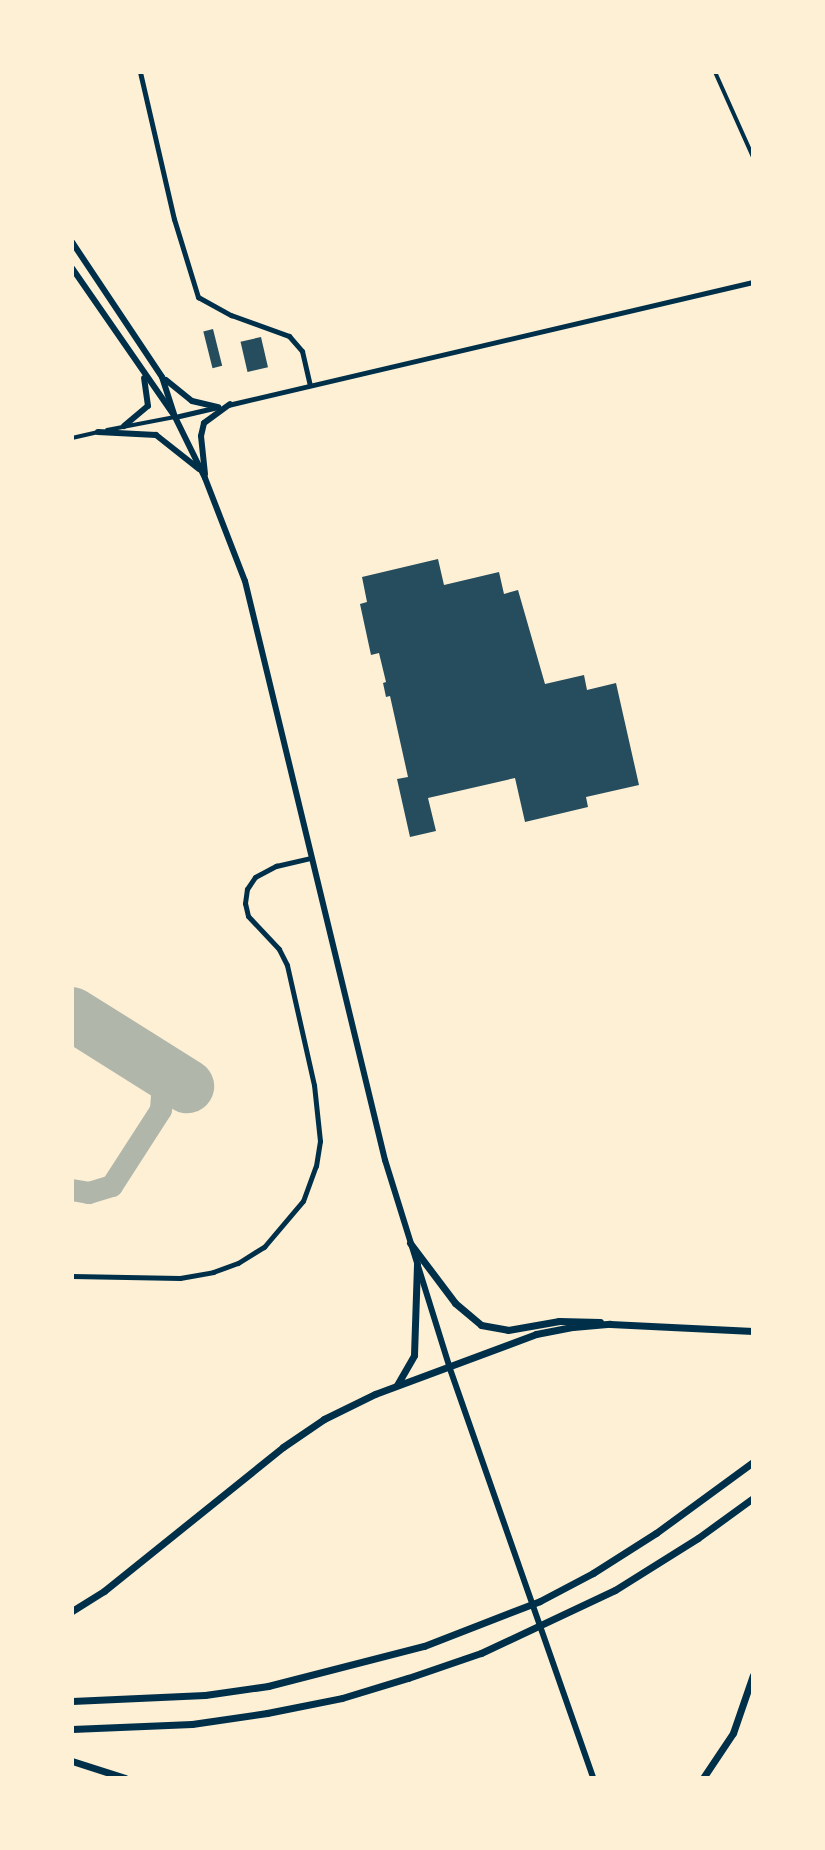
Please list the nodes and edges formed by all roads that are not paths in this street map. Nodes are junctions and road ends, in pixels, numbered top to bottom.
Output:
1 (140, 72) edge
2 (715, 72) edge
3 (753, 157) edge
4 (72, 242) edge
5 (72, 268) edge
6 (753, 282) edge
7 (144, 375) junction
8 (162, 377) junction
9 (310, 385) junction
10 (230, 404) junction
11 (218, 407) junction
12 (175, 417) junction
13 (124, 426) junction
14 (98, 432) junction
15 (72, 438) edge
16 (203, 474) junction
17 (311, 858) junction
18 (410, 1243) junction
19 (417, 1264) junction
20 (72, 1276) edge
21 (610, 1324) junction
22 (753, 1331) edge
23 (449, 1366) junction
24 (396, 1386) junction
25 (753, 1462) edge
26 (753, 1498) edge
27 (72, 1611) edge
28 (753, 1675) edge
29 (72, 1701) edge
30 (72, 1729) edge
31 (72, 1761) edge
32 (125, 1778) edge
33 (593, 1778) edge
34 (703, 1778) edge

1 - 9 street
2 - 3 street
4 - 8 main road
5 - 7 main road
6 - 9 street
7 - 12 main road
7 - 13 main road
8 - 11 main road
8 - 12 main road
9 - 10 street
10 - 11 street
10 - 16 main road
11 - 12 street
12 - 13 street
12 - 16 main road
13 - 14 street
14 - 15 street
14 - 16 main road
16 - 17 main road
17 - 18 main road
17 - 20 street
18 - 19 main road
18 - 21 highway
19 - 23 main road
19 - 24 highway
21 - 22 highway
21 - 23 highway
23 - 24 highway
23 - 33 main road
24 - 27 highway
25 - 29 highway
26 - 30 highway
28 - 34 highway
31 - 32 highway

